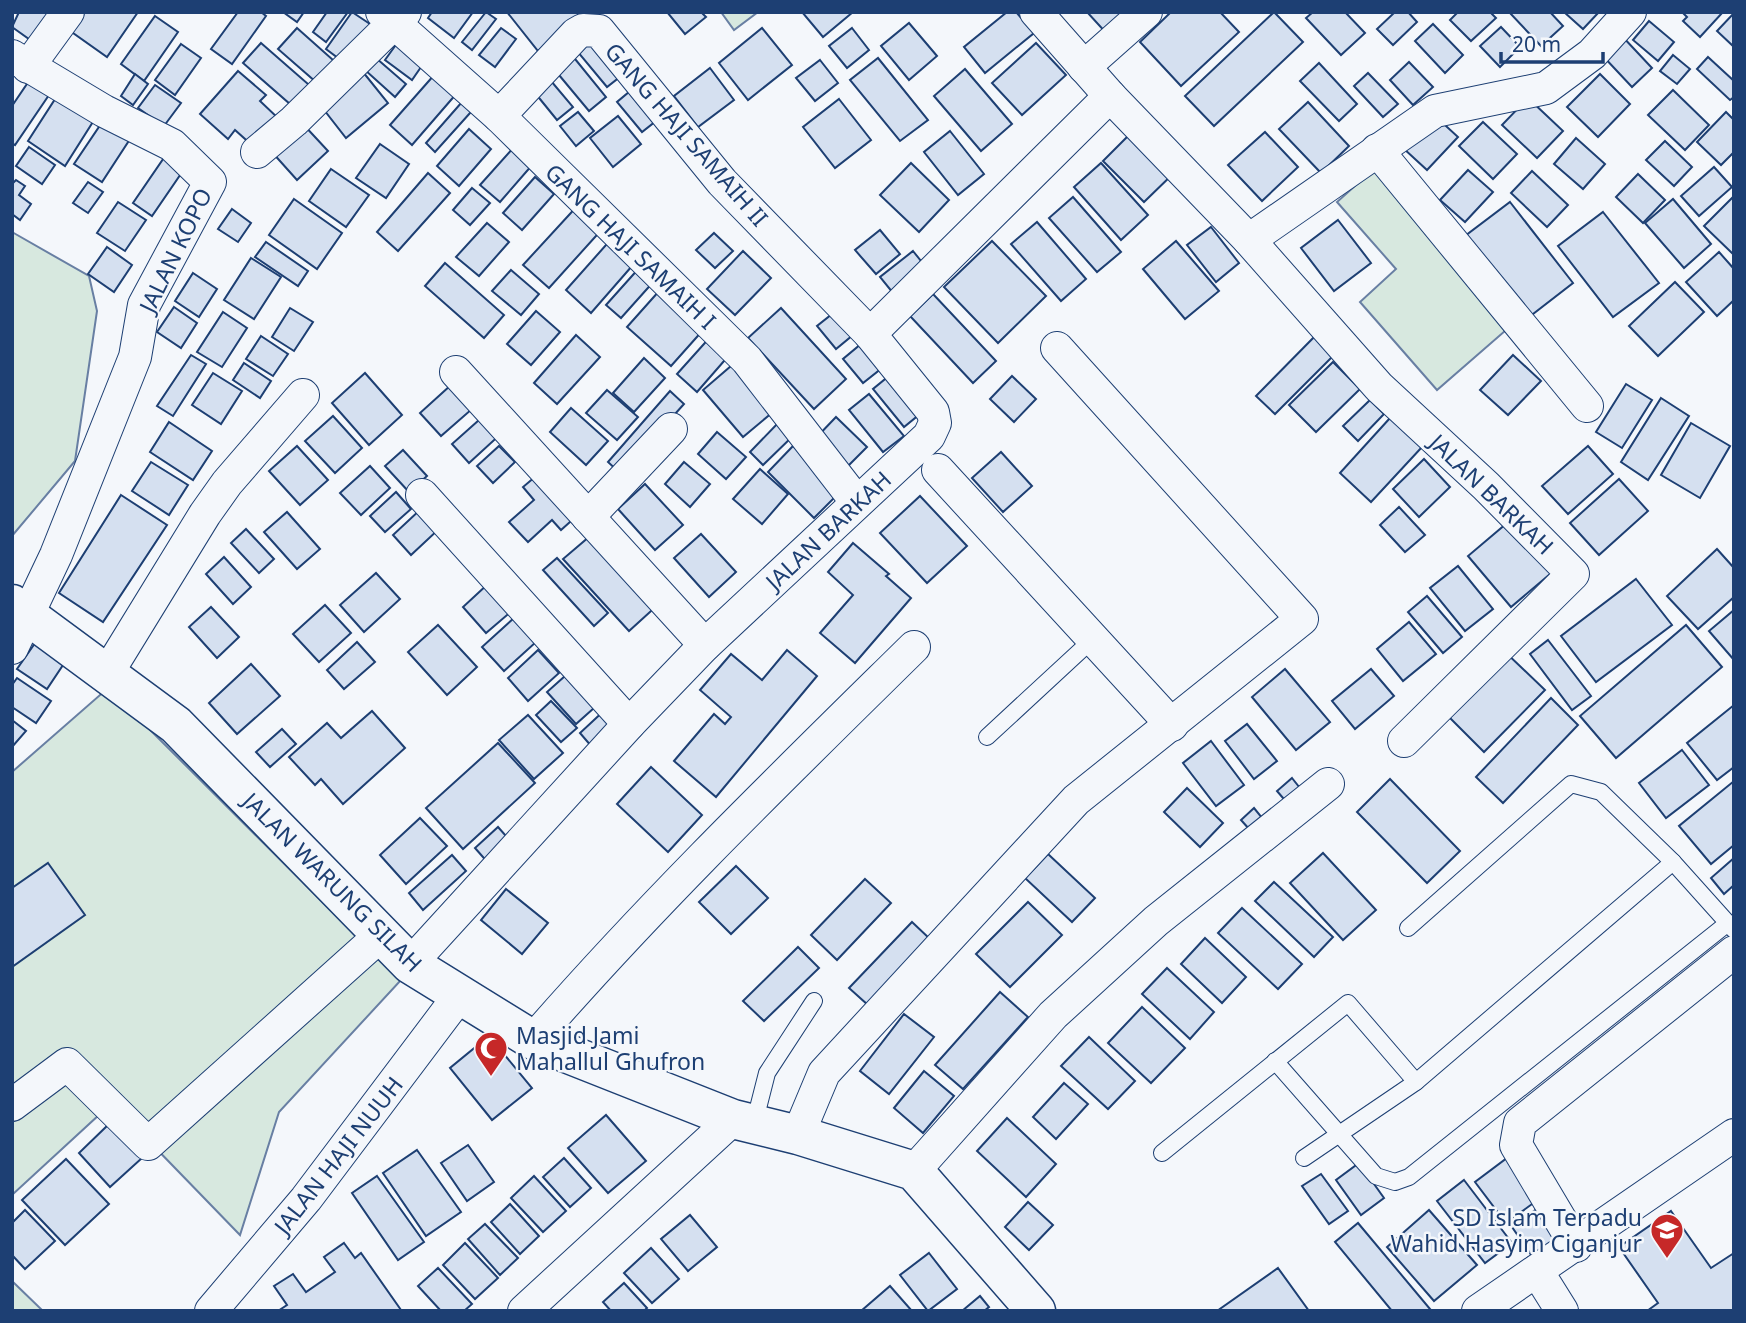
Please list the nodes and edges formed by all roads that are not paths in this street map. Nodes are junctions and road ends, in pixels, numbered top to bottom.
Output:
1 (68, 12) edge
2 (1036, 12) edge
3 (1146, 12) edge
4 (1630, 12) edge
5 (395, 16) edge
6 (20, 61) edge
7 (1084, 67) junction
8 (1110, 96) junction
9 (499, 116) junction
10 (1377, 150) junction
11 (257, 152) dead end
12 (1249, 240) junction
13 (870, 334) junction
14 (1057, 348) dead end
15 (456, 372) dead end
16 (303, 395) dead end
17 (1587, 406) dead end
18 (671, 429) dead end
19 (938, 470) dead end
20 (422, 495) dead end
21 (856, 501) junction
22 (587, 516) junction
23 (18, 623) edge
24 (1093, 639) junction
25 (705, 645) junction
26 (914, 647) dead end
27 (108, 672) junction
28 (629, 724) junction
29 (1172, 725) junction
30 (986, 737) dead end
31 (1404, 741) dead end
32 (1328, 784) dead end
33 (1672, 862) junction
34 (1408, 928) dead end
35 (382, 934) junction
36 (1732, 935) edge
37 (410, 964) junction
38 (459, 996) junction
39 (814, 1001) dead end
40 (533, 1040) junction
41 (1275, 1061) junction
42 (1416, 1082) junction
43 (12, 1105) edge
44 (743, 1122) junction
45 (1338, 1133) junction
46 (797, 1135) junction
47 (1734, 1135) edge
48 (1163, 1153) dead end
49 (1304, 1158) dead end
50 (914, 1171) junction
51 (1576, 1246) junction
52 (1537, 1271) junction
53 (1032, 1309) edge
54 (211, 1311) edge
55 (524, 1311) edge
56 (1478, 1311) edge
57 (1562, 1311) edge

1 - 6 street
2 - 7 street, JALAN BARKAH
3 - 7 street
4 - 10 street
5 - 9 street, GANG HAJI SAMAIH I
5 - 11 street
6 - 23 street, JALAN KOPO
7 - 8 street, JALAN BARKAH
8 - 12 street, JALAN BARKAH
8 - 13 street
9 - 13 street, GANG HAJI SAMAIH II
9 - 21 street, GANG HAJI SAMAIH I
10 - 12 street
10 - 17 street
12 - 31 street, JALAN BARKAH
13 - 21 street, JALAN BARKAH
14 - 29 street
15 - 22 street
16 - 27 street
18 - 22 street
19 - 24 street
20 - 28 street
21 - 25 street, JALAN BARKAH
22 - 25 street
23 - 27 street, JALAN WARUNG SILAH
24 - 29 street
24 - 30 lane
25 - 28 street, JALAN BARKAH
26 - 40 street
27 - 35 street, JALAN WARUNG SILAH
28 - 37 street, JALAN BARKAH
29 - 46 street
32 - 50 street
33 - 34 lane
33 - 36 lane
33 - 42 lane
35 - 37 street, JALAN WARUNG SILAH
35 - 43 street
36 - 45 lane
36 - 51 street
37 - 38 street, JALAN WARUNG SILAH
38 - 40 street, JALAN WARUNG SILAH
38 - 54 street, JALAN HAJI NUUH
39 - 44 lane
40 - 44 street, JALAN WARUNG SILAH
41 - 42 lane
41 - 45 lane
41 - 48 lane
42 - 45 lane
44 - 46 street, JALAN WARUNG SILAH
44 - 55 street
45 - 49 lane
46 - 50 street, JALAN WARUNG SILAH
47 - 51 street
50 - 53 street
51 - 52 street
52 - 56 street
52 - 57 street

